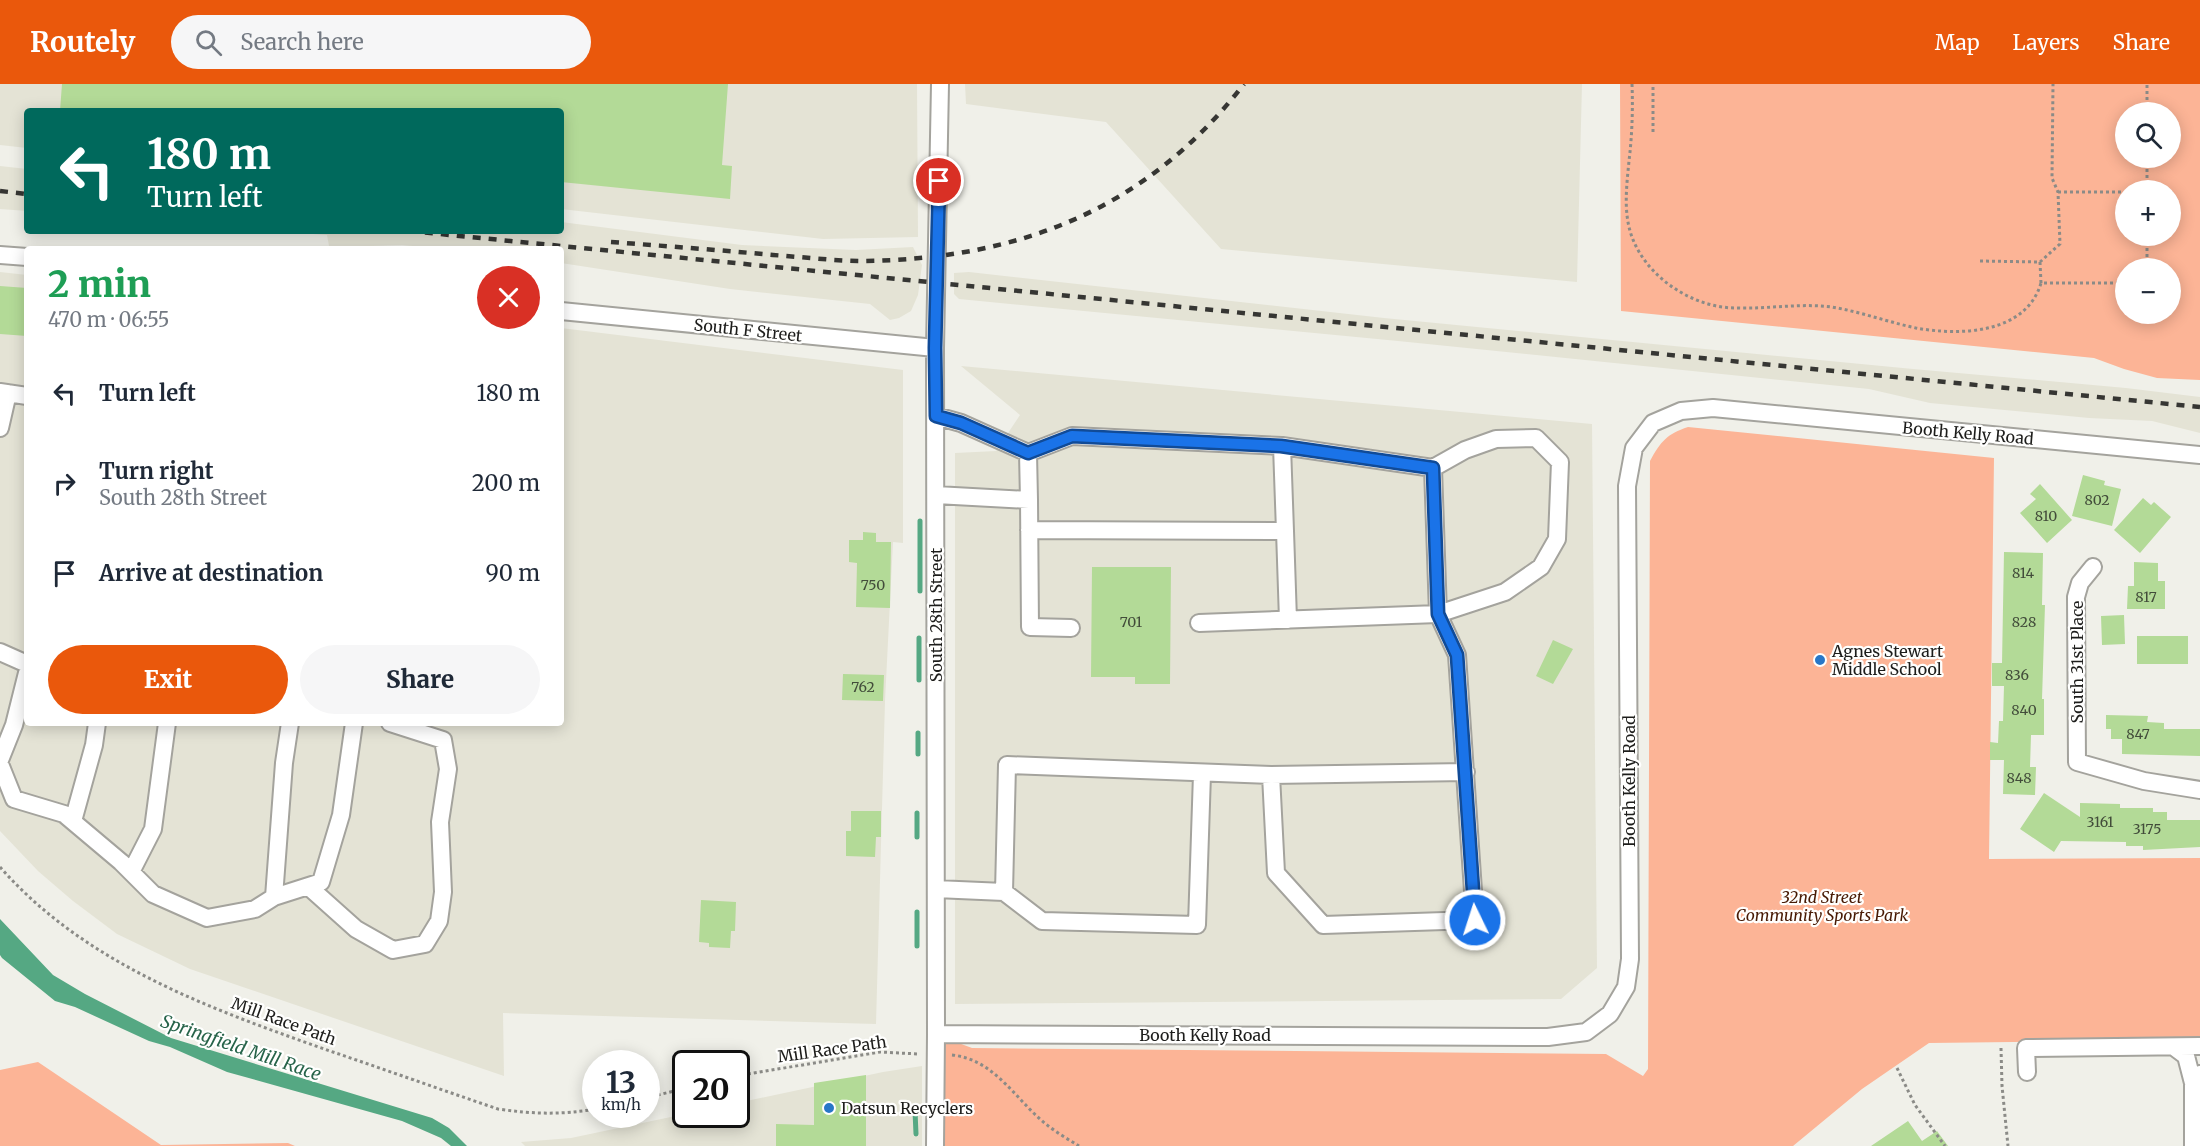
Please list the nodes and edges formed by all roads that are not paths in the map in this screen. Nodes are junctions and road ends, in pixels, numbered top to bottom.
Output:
1 (940, 84) edge
2 (0, 255) edge
3 (24, 257) edge
4 (564, 311) edge
5 (935, 348) junction
6 (4, 393) edge
7 (24, 396) edge
8 (936, 416) junction
9 (0, 428) edge
10 (1281, 446) junction
11 (1028, 453) junction
12 (2200, 455) edge
13 (1433, 468) junction
14 (936, 495) junction
15 (1029, 500) junction
16 (1029, 530) junction
17 (1285, 531) junction
18 (2093, 567) dead end
19 (1438, 614) junction
20 (1288, 620) junction
21 (1199, 623) dead end
22 (1071, 628) dead end
23 (0, 652) edge
24 (24, 663) edge
25 (24, 686) edge
26 (97, 726) edge
27 (167, 726) edge
28 (290, 726) edge
29 (354, 726) edge
30 (399, 726) edge
31 (0, 762) edge
32 (1466, 772) junction
33 (1202, 774) junction
34 (1271, 776) junction
35 (2200, 789) edge
36 (73, 821) junction
37 (131, 872) junction
38 (309, 887) junction
39 (936, 889) junction
40 (1004, 892) junction
41 (274, 897) junction
42 (936, 1034) junction
43 (2200, 1046) edge
44 (2174, 1047) junction
45 (2027, 1072) dead end
46 (2197, 1079) edge
47 (935, 1146) edge
48 (2193, 1146) edge

1 - 5 street, South 28th Street
2 - 3 street
4 - 5 street, South F Street
5 - 8 street, South 28th Street
6 - 7 street
6 - 9 street
8 - 11 street
8 - 14 street, South 28th Street
10 - 11 street
10 - 13 street
10 - 17 street
11 - 15 street
12 - 42 street, Booth Kelly Road
13 - 19 street
13 - 19 street
14 - 15 street
14 - 39 street, South 28th Street
15 - 16 street
16 - 17 street
16 - 22 street
17 - 20 street
18 - 35 street, South 31st Place
19 - 20 street
19 - 32 street
20 - 21 street
23 - 24 street
25 - 31 street
26 - 36 street
27 - 37 street
28 - 41 street
29 - 38 street
30 - 38 street
31 - 36 street
32 - 34 street
32 - 34 street
33 - 34 street
33 - 40 street
33 - 40 street
36 - 37 street
37 - 41 street
38 - 41 street
39 - 40 street
39 - 42 street, South 28th Street
42 - 47 street, South 28th Street
43 - 44 street
44 - 45 street
44 - 46 street
46 - 48 street

